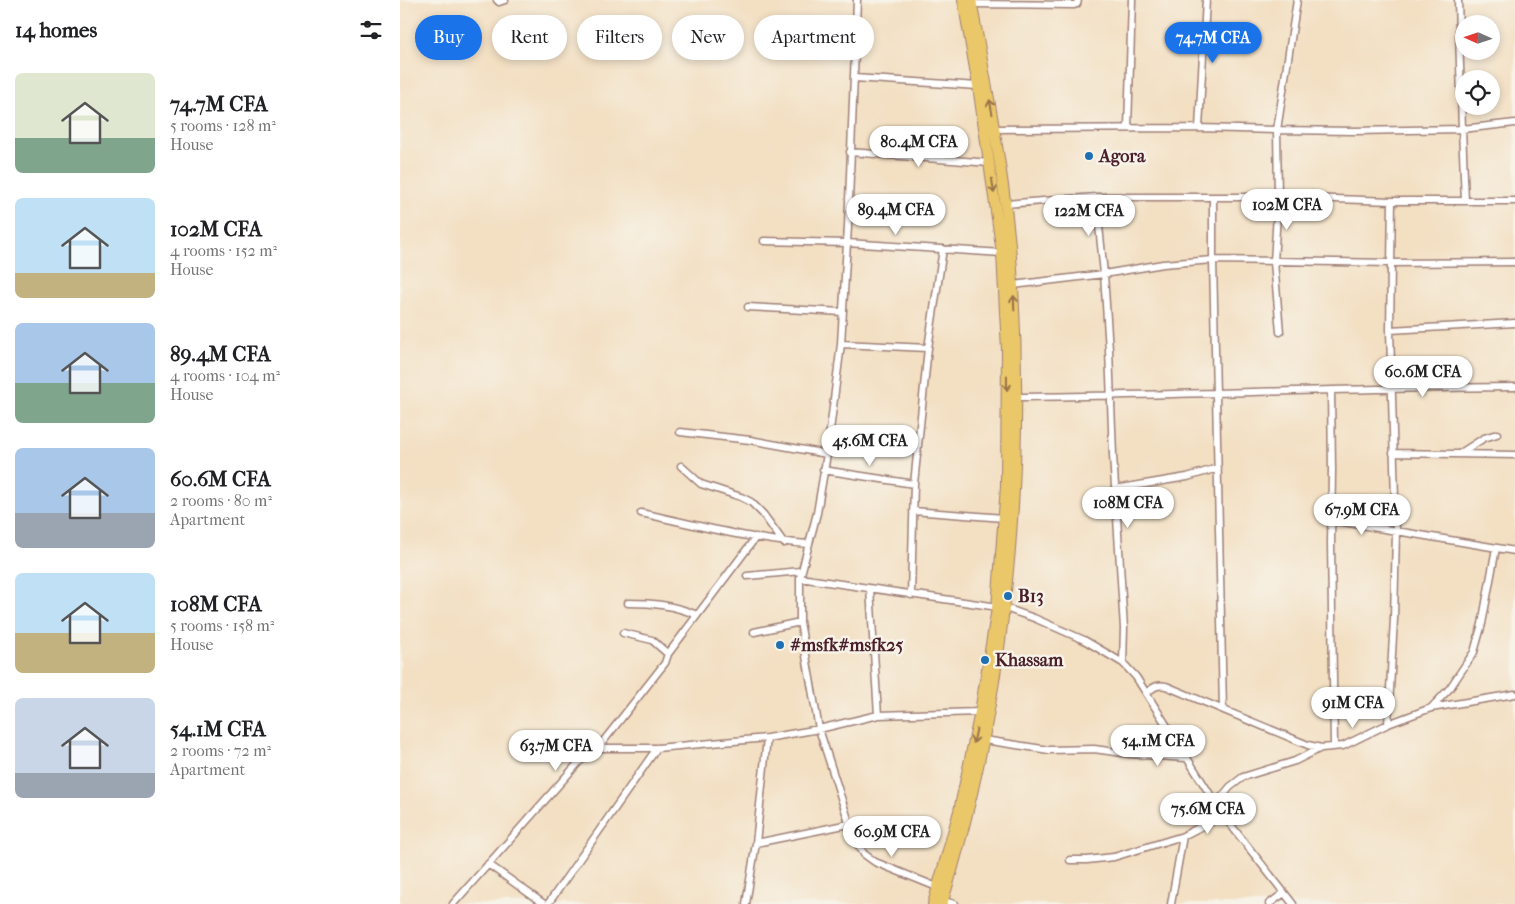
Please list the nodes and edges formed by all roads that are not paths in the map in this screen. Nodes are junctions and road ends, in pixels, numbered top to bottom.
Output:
1 (497, 0) edge
2 (505, 0) edge
3 (857, 0) edge
4 (1078, 0) edge
5 (1132, 0) edge
6 (1206, 0) edge
7 (1297, 0) edge
8 (1458, 0) edge
9 (969, 1) edge
10 (854, 78) junction
11 (978, 86) junction
12 (1515, 123) edge
13 (1128, 128) junction
14 (1199, 128) junction
15 (995, 129) junction
16 (1462, 129) junction
17 (1277, 130) junction
18 (850, 152) junction
19 (990, 163) junction
20 (1096, 197) junction
21 (1213, 198) junction
22 (1278, 198) junction
23 (1392, 201) junction
24 (1465, 201) junction
25 (1515, 201) edge
26 (1005, 204) junction
27 (764, 241) dead end
28 (847, 244) junction
29 (943, 250) junction
30 (1002, 252) junction
31 (1213, 260) junction
32 (1274, 262) junction
33 (1515, 262) edge
34 (1391, 264) junction
35 (1104, 274) junction
36 (1013, 285) junction
37 (748, 306) dead end
38 (843, 312) junction
39 (1515, 324) edge
40 (1390, 330) junction
41 (1280, 332) dead end
42 (841, 344) junction
43 (928, 348) junction
44 (1515, 386) edge
45 (1391, 388) junction
46 (1331, 391) junction
47 (1216, 394) junction
48 (1112, 396) junction
49 (1017, 397) junction
50 (680, 432) dead end
51 (1497, 434) dead end
52 (1393, 453) junction
53 (827, 454) junction
54 (1458, 454) junction
55 (1515, 455) edge
56 (681, 466) dead end
57 (1218, 468) junction
58 (823, 470) junction
59 (914, 484) junction
60 (1115, 488) junction
61 (913, 511) junction
62 (640, 512) dead end
63 (1004, 518) junction
64 (1331, 520) junction
65 (1396, 532) junction
66 (756, 538) junction
67 (784, 542) junction
68 (808, 544) junction
69 (1496, 548) junction
70 (1515, 551) edge
71 (800, 575) junction
72 (748, 576) dead end
73 (870, 589) junction
74 (911, 595) junction
75 (628, 603) dead end
76 (1001, 608) junction
77 (697, 615) junction
78 (800, 622) junction
79 (754, 632) dead end
80 (623, 633) dead end
81 (668, 654) junction
82 (1123, 663) junction
83 (1147, 693) junction
84 (1515, 694) edge
85 (1222, 708) junction
86 (1431, 708) junction
87 (980, 712) junction
88 (878, 715) junction
89 (1388, 724) junction
90 (819, 729) junction
91 (767, 738) junction
92 (984, 740) junction
93 (1334, 746) junction
94 (598, 748) junction
95 (657, 748) junction
96 (1321, 748) junction
97 (1186, 758) junction
98 (1216, 804) junction
99 (1223, 815) junction
100 (849, 824) junction
101 (1183, 836) junction
102 (756, 843) junction
103 (1070, 860) dead end
104 (488, 864) junction
105 (937, 887) junction
106 (1284, 893) junction
107 (939, 903) edge
108 (453, 904) edge
109 (544, 904) edge
110 (548, 904) edge
111 (746, 904) edge
112 (955, 904) edge
113 (1171, 904) edge
114 (1269, 904) edge
115 (1293, 904) edge

1 - 2 street
3 - 10 street
4 - 9 street
5 - 13 street
6 - 14 street
7 - 17 street
8 - 16 street
9 - 11 highway
15 -> 9 highway
10 - 11 street
10 - 18 street
11 - 19 highway
12 - 16 street
13 - 14 street
13 - 15 street
14 - 17 street
15 - 26 highway
16 - 17 street
16 - 24 street
17 - 22 street
18 - 19 street
18 - 28 street
19 -> 30 highway
20 - 21 street
20 - 26 street
20 - 35 street
21 - 22 street
21 - 31 street
22 - 23 street
22 - 32 street
23 - 24 street
23 - 34 street
24 - 25 street
26 - 36 highway
27 - 28 street
28 - 29 street
28 - 38 street
29 - 30 street
29 - 43 street
30 -> 63 highway
31 - 32 street
31 - 35 street
31 - 47 street
32 - 34 street
32 - 41 street
33 - 34 street
34 - 40 street
35 - 36 street
35 - 48 street
49 -> 36 highway
37 - 38 street
38 - 42 street
39 - 40 street
40 - 45 street
42 - 43 street
42 - 53 street
43 - 59 street
44 - 45 street
45 - 46 street
45 - 52 street
46 - 47 street
46 - 64 street
47 - 48 street
47 - 57 street
48 - 49 street
48 - 60 street
49 - 76 highway
50 - 53 street
51 - 54 street
52 - 54 street
52 - 65 street
53 - 58 street
54 - 55 street
56 - 67 street
57 - 60 street
57 - 85 street
58 - 59 street
58 - 68 street
59 - 61 street
60 - 82 street
61 - 63 street
61 - 74 street
62 - 66 street
63 - 76 highway
64 - 65 street
64 - 93 street
65 - 69 street
65 - 89 street
66 - 67 street
66 - 77 street
67 - 68 street
68 - 71 street
69 - 70 street
69 - 86 street
71 - 72 street
71 - 73 street
71 - 78 street
73 - 74 street
73 - 88 street
74 - 76 street
75 - 77 street
76 - 82 street
76 - 87 highway
76 - 92 highway
77 - 81 street
78 - 79 street
78 - 90 street
80 - 81 street
81 - 94 street
82 - 83 street
83 - 85 street
83 - 97 street
84 - 86 street
85 - 96 street
86 - 89 street
87 - 88 street
87 -> 105 highway
88 - 90 street
89 - 93 street
90 - 91 street
90 - 100 street
91 - 95 street
91 - 102 street
92 - 97 street
92 - 107 highway
93 - 96 street
94 - 95 street
94 - 104 street
95 - 110 street
96 - 98 street
97 - 98 street
98 - 99 street
99 - 101 street
99 - 106 street
100 - 102 street
100 - 105 street
101 - 103 street
101 - 113 street
102 - 111 street
104 - 108 street
104 - 109 street
105 - 107 highway
106 - 114 street
106 - 115 street
107 - 112 street

